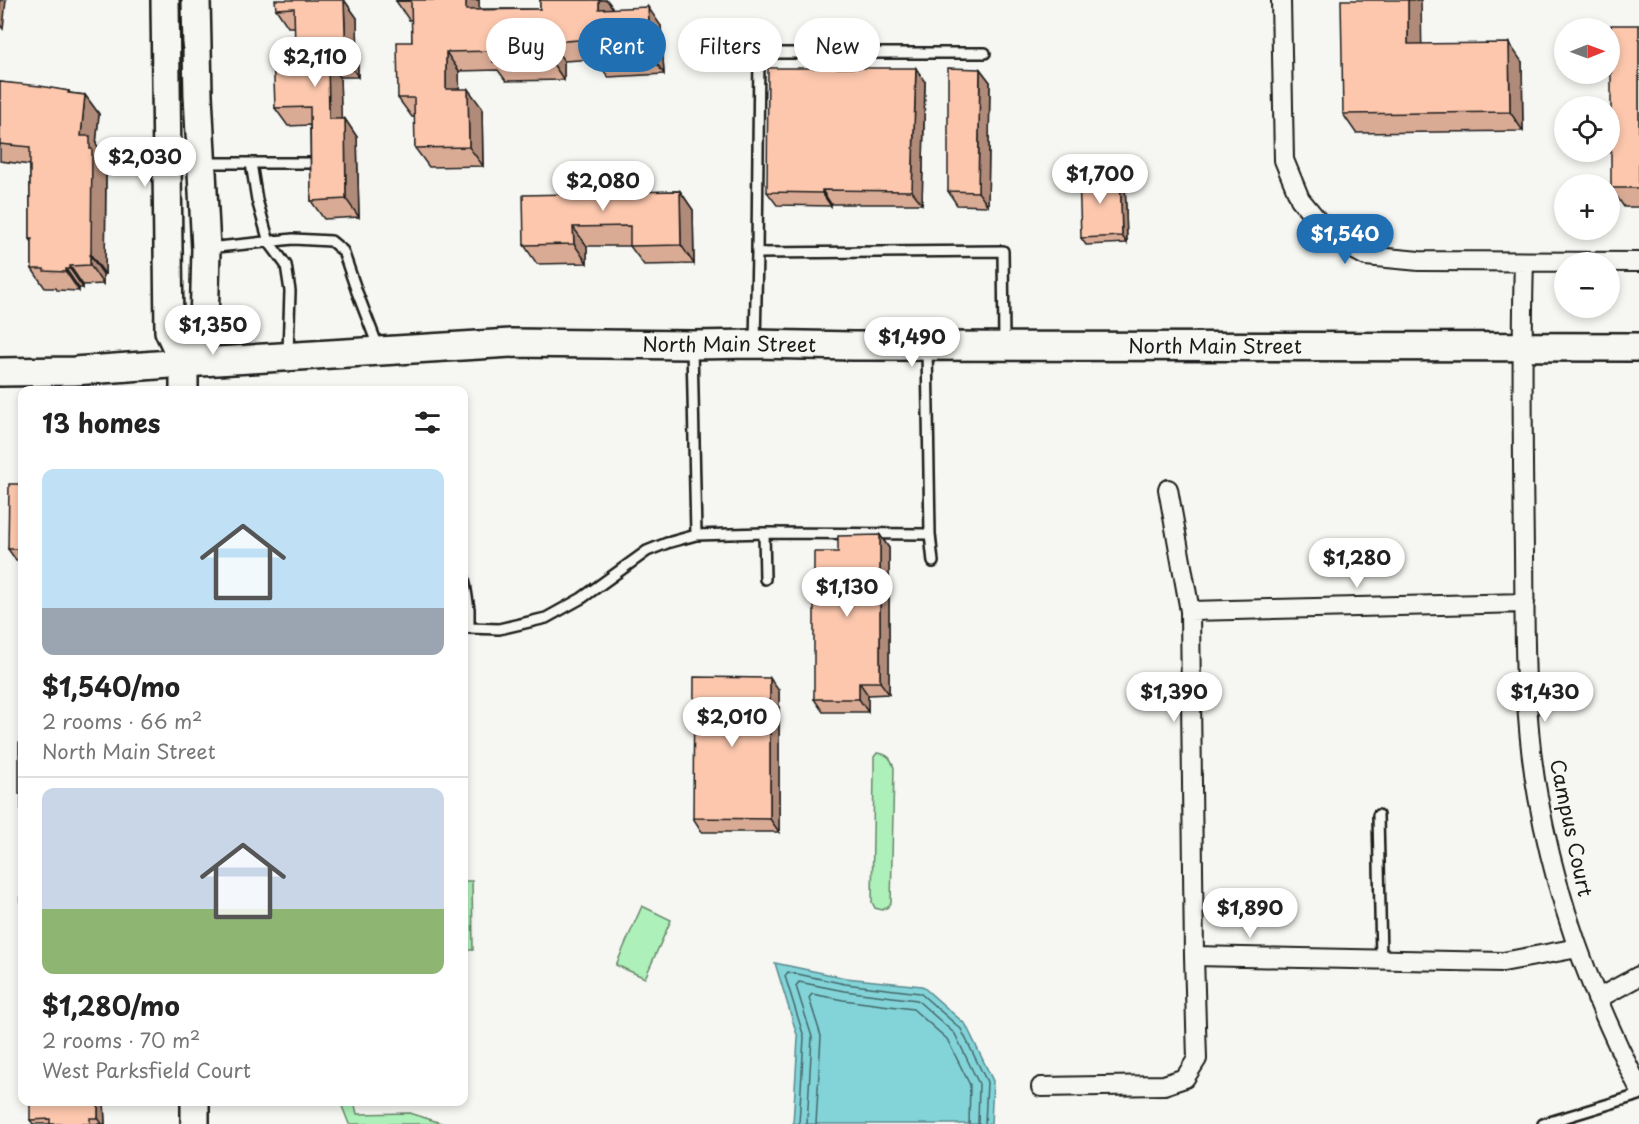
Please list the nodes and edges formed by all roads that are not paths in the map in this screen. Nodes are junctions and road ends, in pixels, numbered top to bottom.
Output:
1 (165, 0) edge
2 (196, 0) edge
3 (1281, 0) edge
4 (985, 53) dead end
5 (251, 163) junction
6 (310, 163) edge
7 (167, 165) junction
8 (200, 165) junction
9 (269, 242) junction
10 (206, 249) junction
11 (757, 254) junction
12 (1524, 262) junction
13 (1639, 262) edge
14 (755, 344) junction
15 (692, 345) junction
16 (927, 346) junction
17 (1004, 346) junction
18 (1522, 347) junction
19 (1639, 347) edge
20 (380, 351) junction
21 (288, 357) junction
22 (184, 363) junction
23 (0, 372) edge
24 (184, 386) edge
25 (1168, 489) dead end
26 (764, 533) junction
27 (930, 534) junction
28 (696, 535) junction
29 (933, 562) dead end
30 (765, 579) dead end
31 (468, 603) edge
32 (1525, 603) junction
33 (1190, 611) junction
34 (1378, 815) dead end
35 (1578, 948) junction
36 (1194, 956) junction
37 (1380, 959) junction
38 (1639, 976) edge
39 (1597, 999) junction
40 (1041, 1087) dead end
41 (1639, 1088) edge
42 (1639, 1095) edge
43 (195, 1106) edge
44 (195, 1124) edge
45 (1543, 1124) edge

1 - 7 main road
2 - 8 main road
3 - 12 street
4 - 11 lane
5 - 6 lane
5 - 8 lane
5 - 9 lane
7 - 8 lane
7 - 22 main road
8 - 10 main road
9 - 10 lane
9 - 20 lane
9 - 21 lane
10 - 22 main road
11 - 14 lane
11 - 17 lane
12 - 13 street
12 - 18 street, Campus Court
14 - 15 main road, North Main Street
14 - 16 main road, North Main Street
15 - 20 main road, North Main Street
15 - 28 lane
16 - 17 main road, North Main Street
16 - 27 lane
17 - 18 main road, North Main Street
18 - 19 main road, North Main Street
18 - 32 street, Campus Court
20 - 21 main road, North Main Street
21 - 22 main road, North Main Street
22 - 23 main road, North Main Street
22 - 24 main road
25 - 33 street
26 - 27 lane
26 - 28 lane
26 - 30 lane
27 - 29 lane
28 - 31 lane
32 - 33 street
32 - 35 street, Campus Court
33 - 36 street
34 - 37 lane
35 - 37 street
35 - 39 street, Campus Court
36 - 37 street
36 - 40 street
38 - 39 street
39 - 41 street, Campus Court
42 - 45 lane
43 - 44 main road

